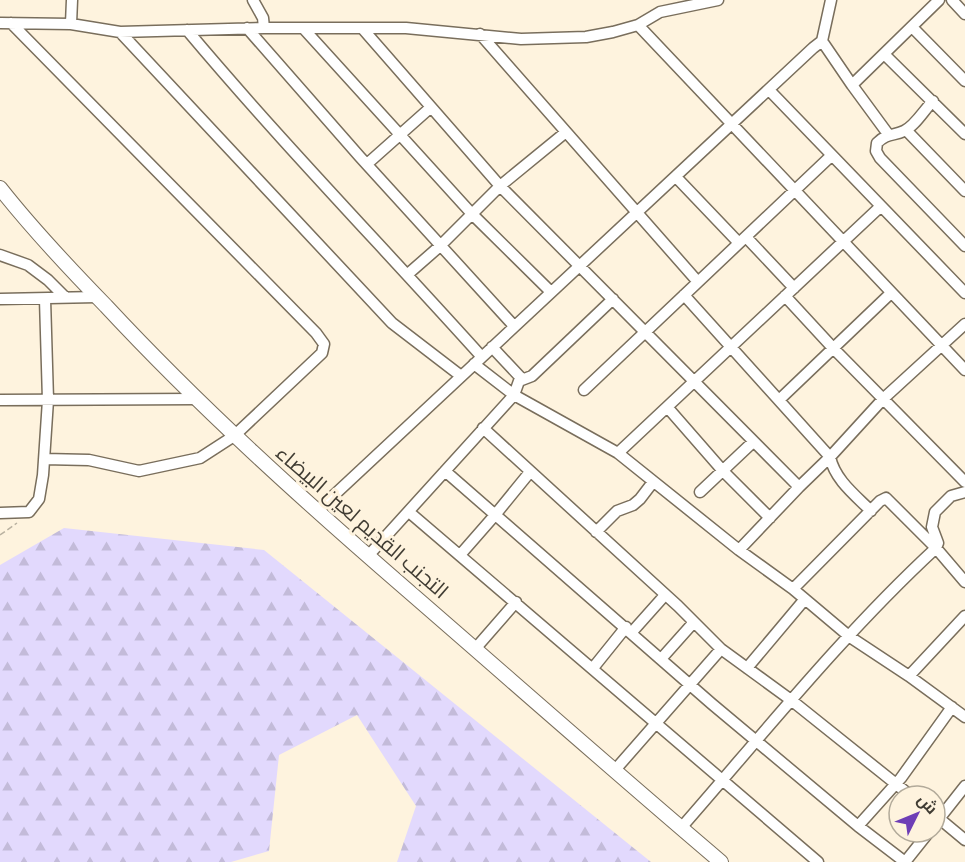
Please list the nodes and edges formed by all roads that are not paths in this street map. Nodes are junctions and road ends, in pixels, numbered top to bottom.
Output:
1 (72, 0) edge
2 (253, 0) edge
3 (657, 0) edge
4 (718, 0) edge
5 (831, 0) edge
6 (939, 0) edge
7 (952, 0) edge
8 (660, 12) junction
9 (965, 14) edge
10 (5, 23) edge
11 (71, 24) junction
12 (638, 25) junction
13 (912, 27) junction
14 (247, 28) junction
15 (264, 28) junction
16 (303, 28) junction
17 (362, 28) junction
18 (187, 30) junction
19 (120, 32) junction
20 (480, 34) junction
21 (822, 41) junction
22 (884, 54) junction
23 (965, 81) edge
24 (852, 85) junction
25 (770, 91) junction
26 (933, 101) junction
27 (430, 108) junction
28 (732, 125) junction
29 (906, 130) junction
30 (566, 132) junction
31 (888, 134) junction
32 (965, 134) edge
33 (399, 135) junction
34 (831, 156) junction
35 (367, 164) junction
36 (676, 177) junction
37 (500, 186) junction
38 (0, 188) edge
39 (965, 191) edge
40 (795, 192) junction
41 (880, 207) junction
42 (636, 213) junction
43 (472, 214) junction
44 (742, 240) junction
45 (842, 242) junction
46 (440, 246) junction
47 (965, 246) edge
48 (0, 255) edge
49 (580, 266) junction
50 (408, 274) junction
51 (698, 282) junction
52 (794, 288) junction
53 (551, 292) junction
54 (891, 293) junction
55 (965, 293) edge
56 (684, 294) junction
57 (785, 296) junction
58 (97, 297) junction
59 (66, 298) junction
60 (45, 299) junction
61 (614, 299) junction
62 (0, 300) edge
63 (965, 324) edge
64 (514, 326) junction
65 (644, 332) junction
66 (942, 345) junction
67 (492, 346) junction
68 (732, 347) junction
69 (833, 348) junction
70 (478, 360) junction
71 (965, 370) edge
72 (461, 376) junction
73 (522, 379) junction
74 (695, 382) junction
75 (584, 390) dead end
76 (514, 395) junction
77 (197, 399) junction
78 (883, 399) junction
79 (0, 400) edge
80 (48, 400) junction
81 (779, 400) junction
82 (668, 408) junction
83 (483, 428) junction
84 (234, 436) junction
85 (753, 442) junction
86 (618, 453) junction
87 (830, 457) junction
88 (44, 459) junction
89 (445, 471) junction
90 (723, 471) junction
91 (530, 472) junction
92 (653, 482) junction
93 (965, 482) edge
94 (799, 487) junction
95 (700, 492) dead end
96 (964, 495) edge
97 (317, 511) junction
98 (871, 511) junction
99 (409, 512) junction
100 (0, 513) edge
101 (495, 515) junction
102 (770, 518) junction
103 (596, 532) junction
104 (936, 548) junction
105 (739, 550) junction
106 (460, 555) junction
107 (368, 556) junction
108 (965, 582) edge
109 (793, 589) junction
110 (665, 595) junction
111 (805, 600) junction
112 (516, 602) junction
113 (965, 616) edge
114 (694, 622) junction
115 (629, 630) junction
116 (850, 637) junction
117 (475, 649) junction
118 (722, 649) junction
119 (661, 658) junction
120 (593, 668) junction
121 (747, 668) junction
122 (909, 676) junction
123 (690, 685) junction
124 (791, 700) junction
125 (961, 712) edge
126 (657, 723) junction
127 (756, 741) junction
128 (615, 770) junction
129 (723, 781) junction
130 (896, 784) joint
131 (965, 786) edge
132 (887, 794) edge
133 (947, 807) edge
134 (858, 826) junction
135 (681, 828) junction
136 (947, 828) edge
137 (965, 840) edge
138 (919, 844) edge
139 (721, 862) edge
140 (818, 862) edge
141 (905, 862) edge

1 - 11 street
2 - 15 street
3 - 8 street
4 - 8 street
5 - 21 street
6 - 13 street
7 - 9 street
8 - 12 street
10 - 11 street
10 - 84 street
11 - 19 street
12 - 20 street
12 - 28 street
13 - 22 street
13 - 23 street
14 - 15 street
14 - 18 street
14 - 35 street
15 - 16 street
16 - 17 street
16 - 33 street
17 - 20 street
17 - 27 street
18 - 19 street
18 - 50 street
19 - 72 street
20 - 30 street
21 - 24 street
21 - 25 street
22 - 24 street
22 - 26 street
24 - 31 street
25 - 28 street
25 - 34 street
26 - 29 street
26 - 32 street
27 - 33 street
27 - 37 street
28 - 36 street
28 - 40 street
29 - 31 street
29 - 39 street
30 - 37 street
30 - 42 street
31 - 47 street
33 - 35 street
33 - 43 street
34 - 40 street
34 - 41 street
35 - 46 street
36 - 42 street
36 - 44 street
37 - 43 street
37 - 49 street
38 - 58 main road, التجنب القديم لعين البيضاء
40 - 44 street
40 - 45 street
41 - 45 street
41 - 55 street
42 - 49 street
42 - 51 street
43 - 46 street
43 - 53 street
44 - 51 street
44 - 52 street
45 - 52 street
45 - 54 street
46 - 50 street
46 - 64 street
48 - 59 street
49 - 53 street
49 - 61 street
50 - 70 street
51 - 56 street
52 - 57 street
53 - 64 street
54 - 66 street
54 - 69 street
56 - 65 street
56 - 68 street
57 - 68 street
57 - 69 street
58 - 59 street
58 - 77 main road, التجنب القديم لعين البيضاء
59 - 60 street
60 - 62 street
60 - 80 street
61 - 65 street
61 - 73 street
63 - 66 street
64 - 67 street
65 - 74 street
65 - 75 street
66 - 71 street
66 - 78 street
67 - 70 street
67 - 73 street
68 - 74 street
68 - 81 street
69 - 78 street
69 - 81 street
70 - 72 street
70 - 76 street
72 - 97 street
73 - 76 street
74 - 82 street
74 - 85 street
76 - 83 street
76 - 86 street
77 - 80 street
77 - 84 main road, التجنب القديم لعين البيضاء
78 - 87 street
78 - 93 street
79 - 80 street
80 - 88 street
81 - 87 street
82 - 86 street
82 - 90 street
83 - 89 street
83 - 91 street
84 - 88 street
84 - 97 main road, التجنب القديم لعين البيضاء
85 - 90 street
85 - 94 street
86 - 92 street
87 - 94 street
87 - 98 street
88 - 100 street
89 - 99 street
89 - 101 street
90 - 95 street
90 - 102 street
91 - 101 street
91 - 103 street
92 - 103 street
92 - 105 street
94 - 102 street
96 - 104 street
97 - 107 main road, التجنب القديم لعين البيضاء
98 - 104 street
98 - 109 street
99 - 106 street
99 - 107 street
101 - 106 street
101 - 115 street
102 - 105 street
103 - 110 street
104 - 108 street
104 - 116 street
105 - 109 street
106 - 112 street
107 - 117 main road, التجنب القديم لعين البيضاء
109 - 111 street
110 - 114 street
110 - 115 street
111 - 116 street
111 - 121 street
112 - 117 street
112 - 120 street
113 - 122 street
114 - 118 street
114 - 119 street
115 - 119 street
115 - 120 street
116 - 122 street
116 - 124 street
117 - 128 main road, التجنب القديم لعين البيضاء
118 - 121 street
118 - 123 street
119 - 123 street
120 - 126 street
121 - 124 street
122 - 125 street
123 - 126 street
123 - 127 street
124 - 127 street
124 - 130 street
125 - 130 street
126 - 128 street
126 - 129 street
127 - 129 street
127 - 134 street
128 - 135 main road, التجنب القديم لعين البيضاء
129 - 135 street
129 - 140 street
131 - 133 street
132 - 134 street
134 - 141 street
135 - 139 main road, التجنب القديم لعين البيضاء
136 - 137 street
138 - 141 street

